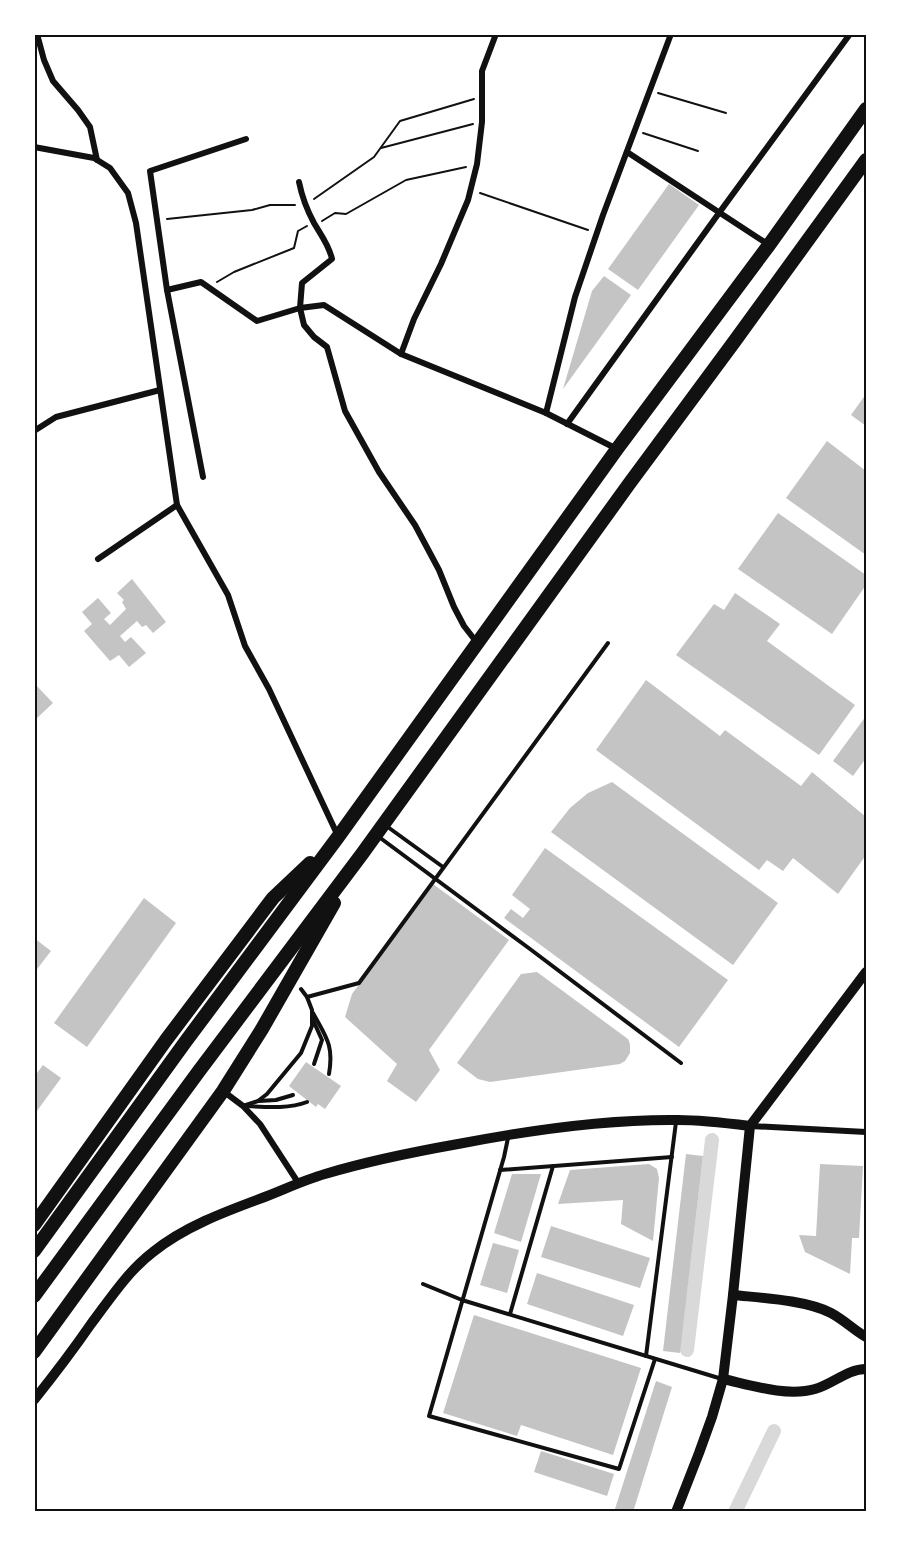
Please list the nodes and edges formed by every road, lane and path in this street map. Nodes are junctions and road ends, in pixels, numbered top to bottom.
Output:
1 (37, 34) edge
2 (496, 34) edge
3 (671, 34) edge
4 (850, 34) edge
5 (650, 90) junction
6 (482, 96) junction
7 (867, 109) edge
8 (726, 113) dead end
9 (482, 122) junction
10 (635, 131) junction
11 (246, 139) dead end
12 (34, 147) edge
13 (381, 148) junction
14 (698, 151) dead end
15 (627, 152) junction
16 (97, 160) junction
17 (867, 160) edge
18 (477, 164) junction
19 (299, 182) dead end
20 (471, 190) junction
21 (306, 205) junction
22 (719, 213) junction
23 (157, 220) junction
24 (313, 221) junction
25 (597, 233) junction
26 (769, 245) junction
27 (208, 288) junction
28 (167, 290) junction
29 (300, 308) junction
30 (401, 354) junction
31 (160, 390) junction
32 (546, 413) junction
33 (567, 424) junction
34 (34, 431) edge
35 (617, 449) junction
36 (203, 477) dead end
37 (177, 505) junction
38 (98, 559) dead end
39 (608, 643) dead end
40 (478, 644) junction
41 (380, 830) junction
42 (338, 837) junction
43 (362, 854) junction
44 (443, 867) junction
45 (434, 879) junction
46 (867, 972) edge
47 (301, 989) dead end
48 (307, 997) junction
49 (312, 1010) junction
50 (312, 1017) junction
51 (681, 1063) dead end
52 (314, 1064) dead end
53 (329, 1074) dead end
54 (223, 1091) junction
55 (293, 1095) dead end
56 (258, 1101) junction
57 (307, 1102) dead end
58 (243, 1106) junction
59 (676, 1120) junction
60 (750, 1126) junction
61 (867, 1132) edge
62 (509, 1134) junction
63 (672, 1157) junction
64 (553, 1166) junction
65 (500, 1170) junction
66 (298, 1184) junction
67 (34, 1225) edge
68 (34, 1251) edge
69 (423, 1284) dead end
70 (733, 1295) junction
71 (34, 1296) edge
72 (462, 1300) junction
73 (510, 1314) junction
74 (867, 1336) edge
75 (34, 1352) edge
76 (646, 1356) junction
77 (655, 1359) junction
78 (867, 1369) edge
79 (723, 1379) junction
80 (34, 1400) edge
81 (676, 1512) edge

1 - 16 street
2 - 6 street
3 - 5 street
4 - 22 street
5 - 8 path
5 - 10 street
6 - 9 street
6 - 13 path
7 - 26 highway
9 - 13 path
9 - 18 street
10 - 14 path
10 - 15 street
11 - 23 street
12 - 16 street
13 - 21 path
15 - 22 street
15 - 25 street
16 - 31 street
17 - 41 highway
18 - 20 street
18 - 24 path
19 - 21 street
20 - 25 path
20 - 30 street
21 - 23 path
21 - 24 street
22 - 26 street
22 - 33 street
23 - 28 street
24 - 27 path
24 - 29 street
25 - 32 street
26 - 35 highway
27 - 28 street
27 - 29 street
28 - 36 street
29 - 30 street
29 - 40 street
30 - 32 street
31 - 34 street
31 - 37 street
32 - 33 street
33 - 35 street
35 - 40 highway
37 - 38 street
37 - 42 street
39 - 44 lane
40 - 42 highway
41 - 43 highway
41 - 44 lane
41 - 45 lane
42 - 67 highway
42 - 68 highway
43 - 54 highway
43 - 71 highway
44 - 45 lane
45 - 48 lane
45 - 51 lane
46 - 60 street
47 - 48 lane
48 - 49 lane
49 - 50 lane
49 - 53 lane
50 - 52 lane
50 - 56 lane
54 - 58 street
54 - 75 highway
55 - 56 lane
56 - 58 lane
57 - 58 lane
58 - 66 street
59 - 60 street
59 - 62 street
59 - 63 lane
60 - 61 street
60 - 70 street
62 - 65 lane
62 - 66 street
63 - 64 lane
63 - 76 lane
64 - 65 lane
64 - 73 lane
65 - 72 lane
66 - 80 street
69 - 72 lane
70 - 74 street
70 - 79 street
72 - 73 lane
72 - 77 lane
73 - 76 lane
76 - 77 lane
77 - 79 lane
78 - 79 street
79 - 81 street

